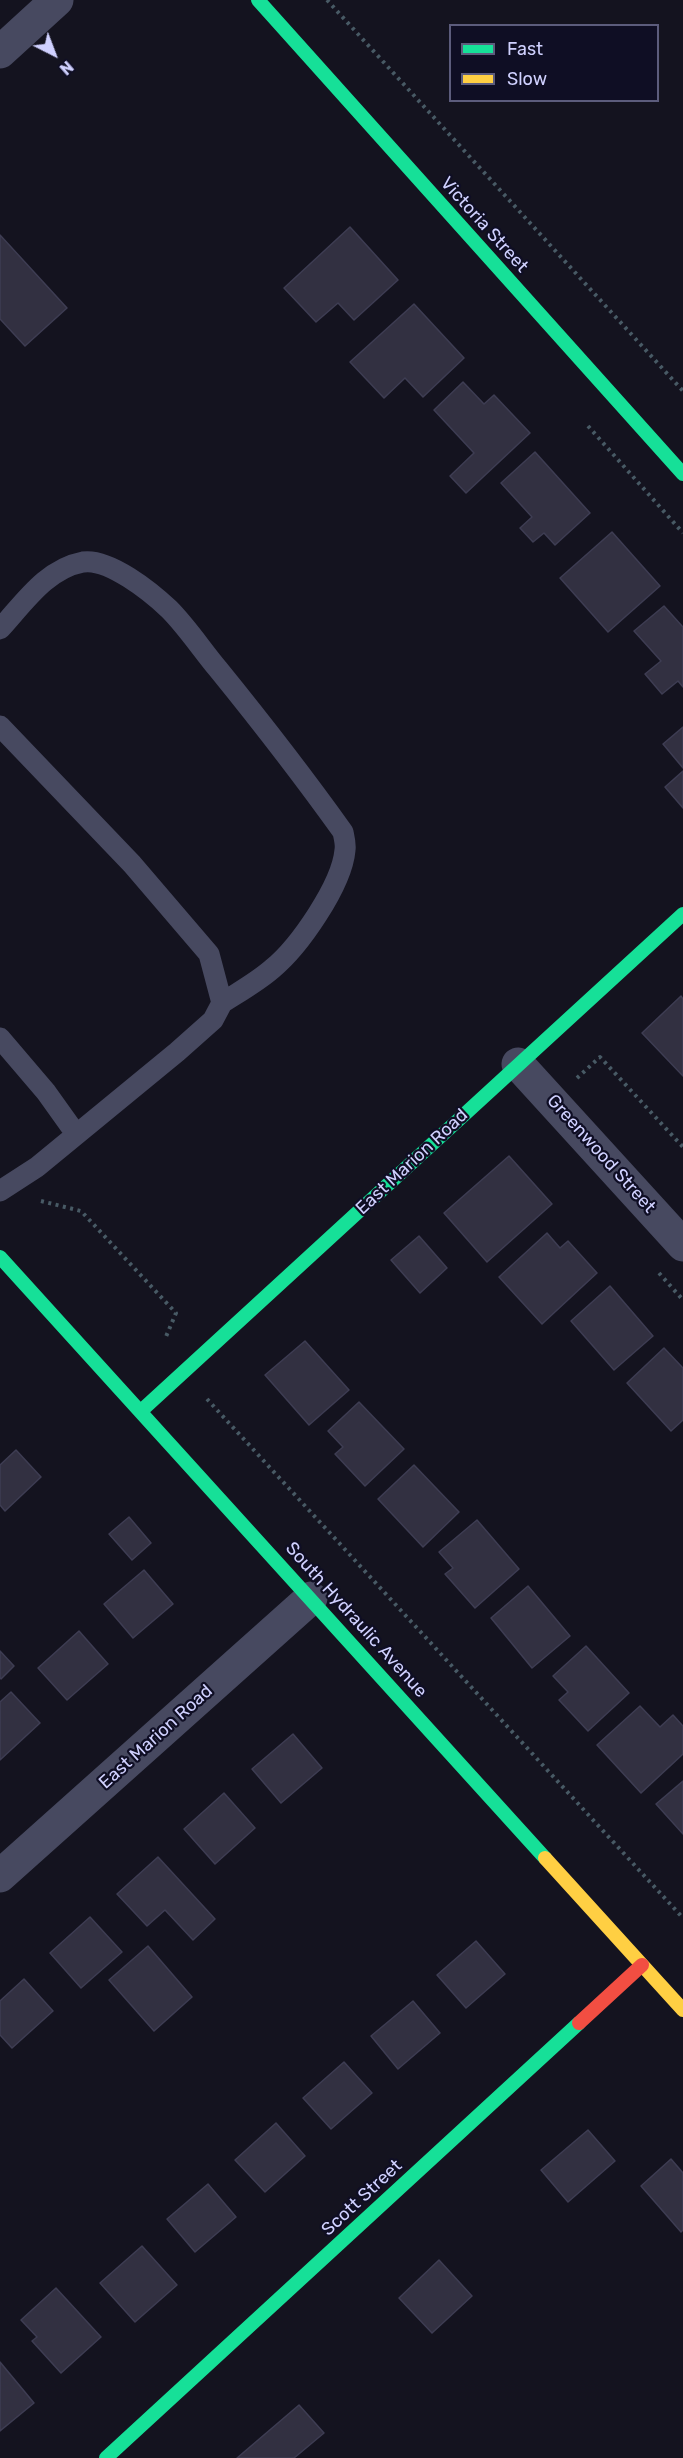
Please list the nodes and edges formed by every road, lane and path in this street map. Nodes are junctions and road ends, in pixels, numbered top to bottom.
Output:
1 (57, 0) edge
2 (258, 0) edge
3 (327, 0) edge
4 (0, 52) edge
5 (683, 391) edge
6 (683, 474) edge
7 (0, 629) edge
8 (0, 726) edge
9 (683, 914) edge
10 (222, 1003) junction
11 (0, 1038) edge
12 (518, 1064) junction
13 (76, 1134) junction
14 (6, 1188) edge
15 (683, 1245) edge
16 (0, 1257) edge
17 (184, 1371) junction
18 (141, 1411) junction
19 (311, 1598) junction
20 (0, 1876) edge
21 (683, 1918) edge
22 (642, 1965) junction
23 (683, 2010) edge
24 (106, 2458) edge

1 - 4 street
2 - 6 street, Victoria Street
3 - 5 path
7 - 10 lane
8 - 10 lane
9 - 12 street, East Marion Road
10 - 13 lane
11 - 13 lane
12 - 15 street, Greenwood Street
12 - 17 street, East Marion Road
13 - 14 lane
14 - 17 path
16 - 18 street, South Hydraulic Avenue
17 - 18 street, East Marion Road
17 - 21 path
18 - 19 street, South Hydraulic Avenue
19 - 20 street, East Marion Road
19 - 22 street, South Hydraulic Avenue
22 - 23 street, South Hydraulic Avenue
22 - 24 street, Scott Street

